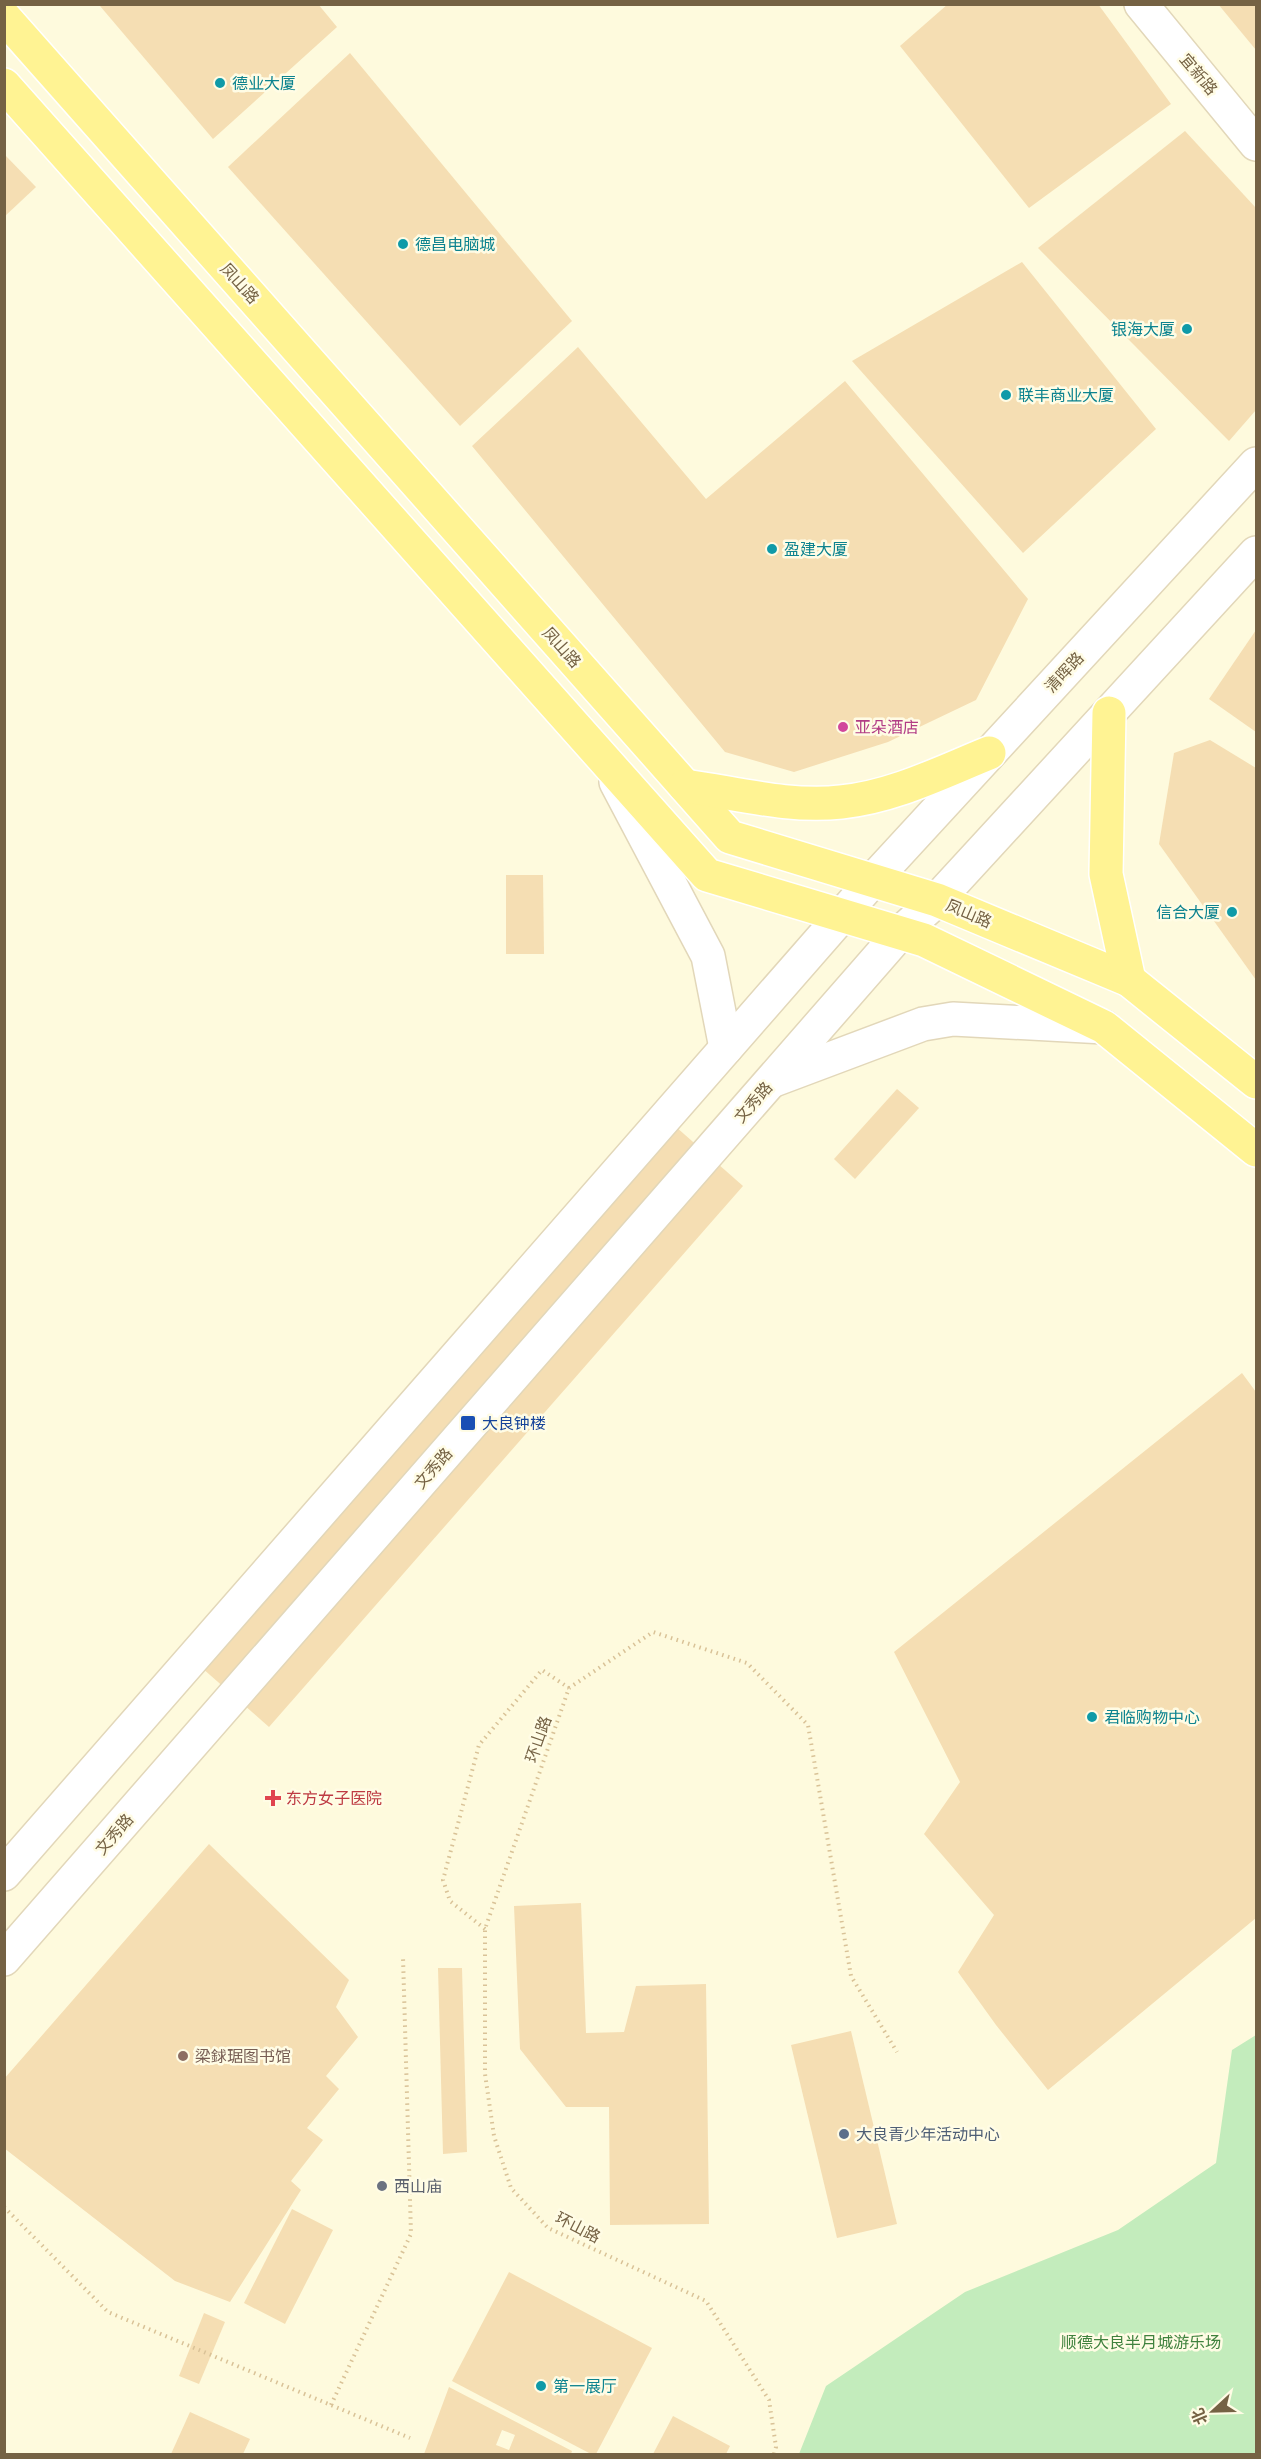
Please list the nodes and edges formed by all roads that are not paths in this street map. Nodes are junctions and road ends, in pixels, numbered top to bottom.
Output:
1 (1141, 4) edge
2 (4, 17) edge
3 (4, 85) edge
4 (1257, 144) edge
5 (1257, 464) edge
6 (1257, 553) edge
7 (1109, 713) junction
8 (989, 753) junction
9 (606, 762) junction
10 (685, 786) junction
11 (873, 880) junction
12 (937, 900) junction
13 (842, 916) junction
14 (900, 933) junction
15 (1129, 980) junction
16 (1104, 1027) junction
17 (726, 1048) junction
18 (770, 1082) junction
19 (1257, 1082) edge
20 (1257, 1150) edge
21 (4, 1874) edge
22 (4, 1959) edge

1 - 4 street, 宜新路
2 - 10 main road, 凤山路
3 - 9 main road
5 - 8 street, 清晖路
6 - 7 street
7 - 12 street
7 - 15 main road
8 - 10 main road
8 - 11 street, 清晖路
9 - 13 main road
9 - 17 street
10 - 11 main road, 凤山路
11 - 12 main road, 凤山路
11 - 13 street
12 - 14 street, 文秀路
12 - 15 main road, 凤山路
13 - 14 main road
13 - 17 street
14 - 16 main road
14 - 18 street, 文秀路
15 - 19 main road, 凤山路
16 - 18 street
16 - 20 main road
17 - 21 street
18 - 22 street, 文秀路

